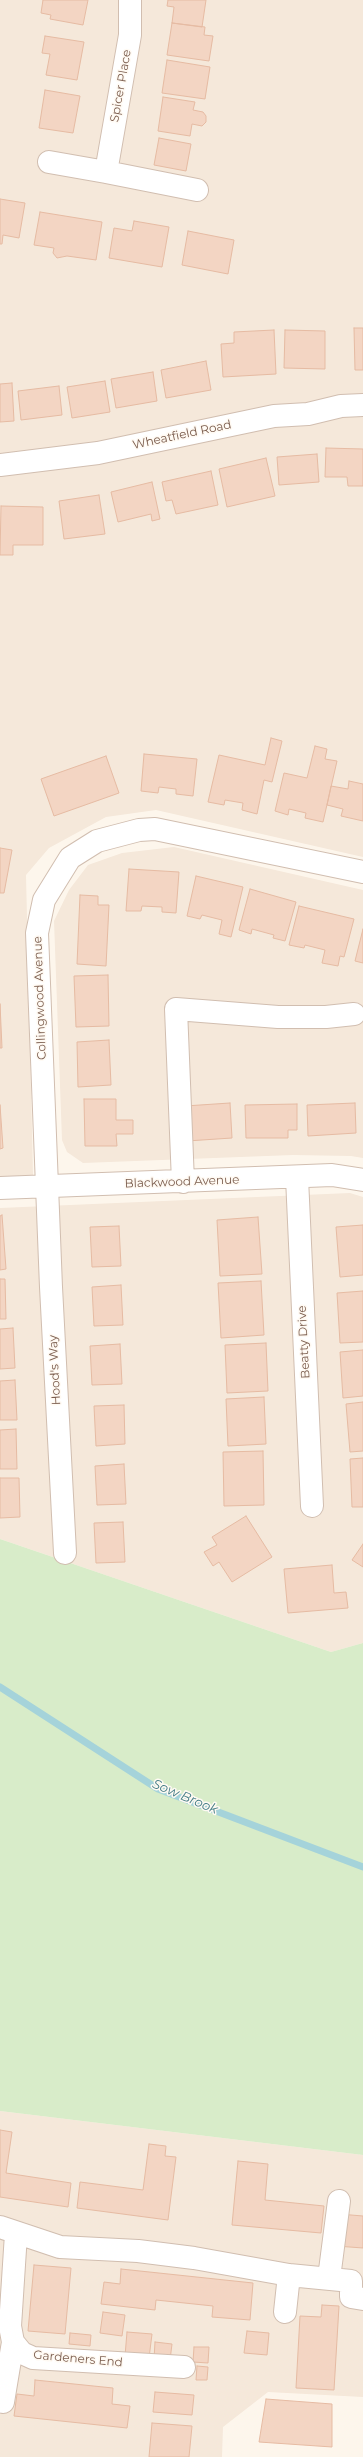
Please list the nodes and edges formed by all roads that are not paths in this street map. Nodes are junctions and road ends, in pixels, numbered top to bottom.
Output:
1 (130, 0) edge
2 (49, 162) dead end
3 (106, 172) junction
4 (197, 190) dead end
5 (363, 405) edge
6 (0, 465) edge
7 (363, 872) edge
8 (354, 1014) dead end
9 (297, 1178) junction
10 (363, 1180) edge
11 (183, 1182) junction
12 (49, 1186) junction
13 (0, 1188) edge
14 (312, 1506) dead end
15 (65, 1553) dead end
16 (339, 2201) dead end
17 (8, 2231) edge
18 (289, 2275) junction
19 (329, 2278) junction
20 (363, 2299) edge
21 (285, 2312) dead end
22 (13, 2342) junction
23 (184, 2367) dead end
24 (3, 2402) dead end

1 - 3 street, Spicer Place
2 - 3 street
3 - 4 street
5 - 6 street, Wheatfield Road
7 - 12 street, Collingwood Avenue
8 - 11 street
9 - 10 street, Blackwood Avenue
9 - 11 street, Blackwood Avenue
9 - 14 street, Beatty Drive
11 - 12 street, Blackwood Avenue
12 - 13 street, Blackwood Avenue
12 - 15 street, Hood's Way
16 - 19 street
17 - 18 street
17 - 22 street
18 - 19 street
18 - 21 street
19 - 20 street
22 - 23 street, Gardeners End
22 - 24 street

